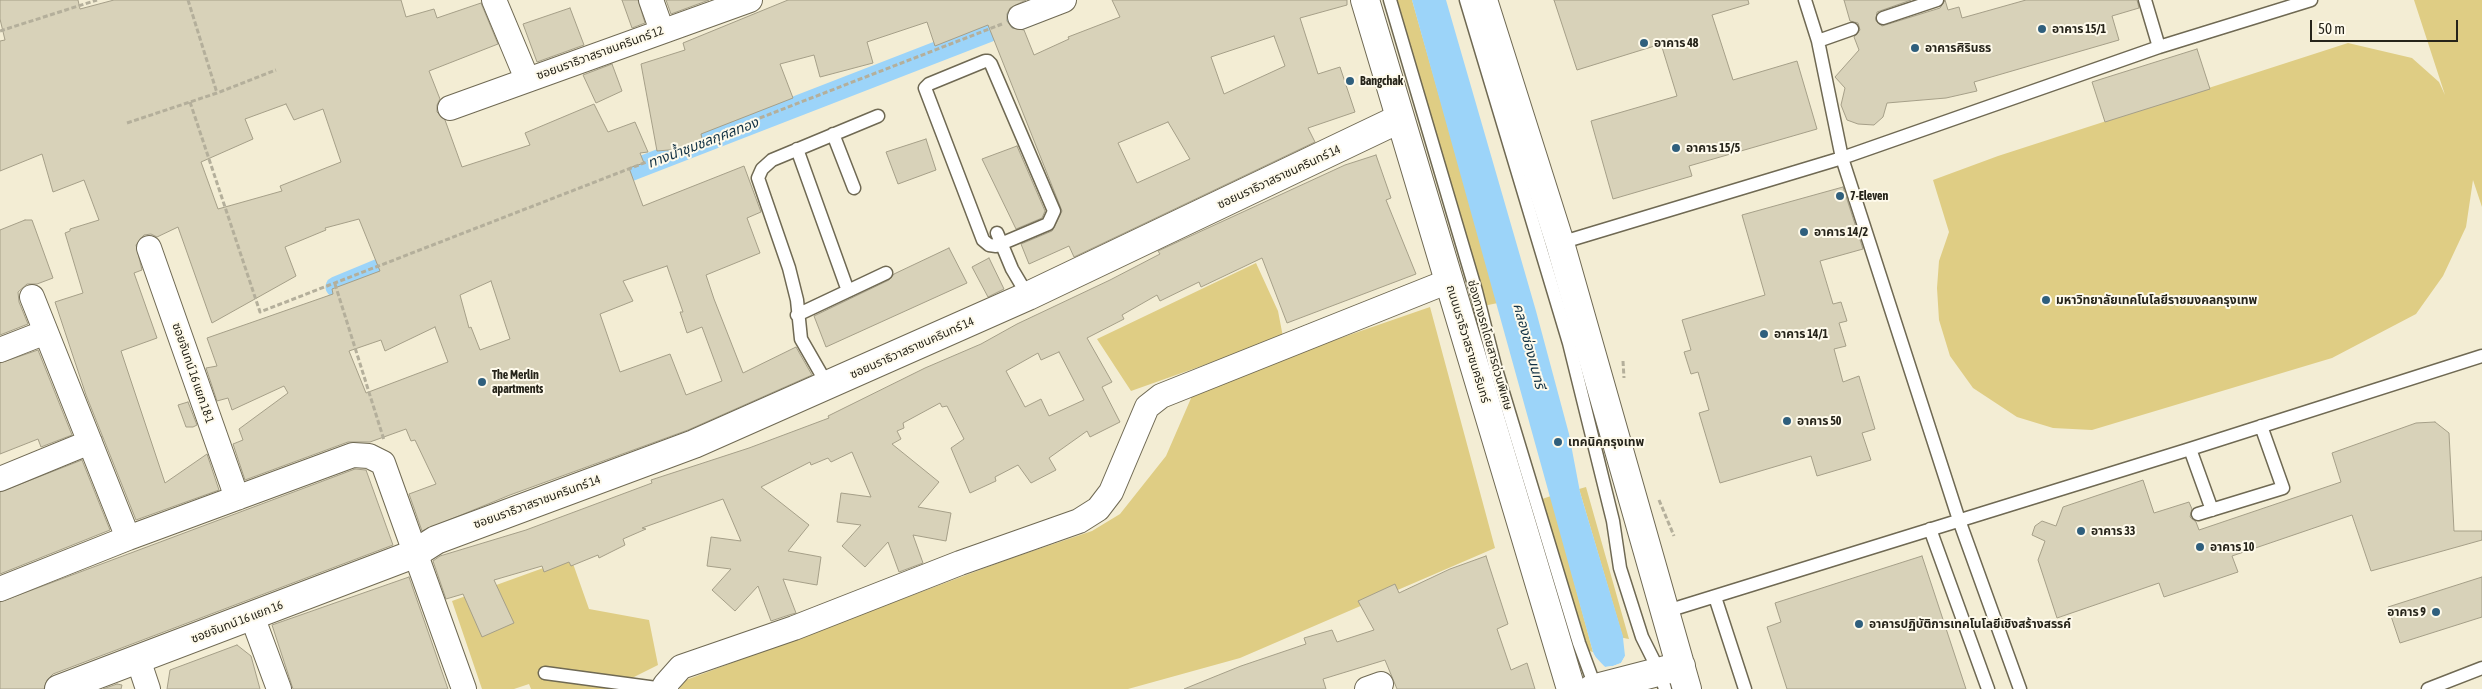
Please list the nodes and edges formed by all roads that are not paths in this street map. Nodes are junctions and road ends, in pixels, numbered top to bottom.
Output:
1 (494, 0) edge
2 (651, 0) edge
3 (750, 0) edge
4 (1064, 0) edge
5 (1365, 0) edge
6 (1390, 0) edge
7 (1466, 0) edge
8 (1483, 0) edge
9 (1805, 0) edge
10 (1937, 0) edge
11 (2145, 0) edge
12 (2311, 0) edge
13 (1020, 16) road end
14 (1883, 18) dead end
15 (1852, 29) dead end
16 (662, 31) junction
17 (1818, 42) junction
18 (2159, 47) junction
19 (527, 80) junction
20 (450, 108) dead end
21 (878, 116) dead end
22 (1399, 118) junction
23 (833, 134) junction
24 (798, 149) junction
25 (1842, 158) junction
26 (854, 188) dead end
27 (999, 239) junction
28 (1560, 243) junction
29 (149, 248) dead end
30 (886, 273) dead end
31 (1449, 281) junction
32 (848, 291) junction
33 (1028, 296) junction
34 (32, 297) dead end
35 (797, 314) junction
36 (46, 332) junction
37 (0, 350) edge
38 (2482, 356) edge
39 (828, 386) junction
40 (2261, 426) junction
41 (90, 442) junction
42 (2190, 449) junction
43 (0, 479) edge
44 (237, 498) junction
45 (2212, 510) junction
46 (2198, 514) dead end
47 (1959, 520) junction
48 (1930, 529) junction
49 (128, 538) junction
50 (414, 554) junction
51 (0, 588) edge
52 (1715, 597) junction
53 (1664, 612) junction
54 (252, 616) junction
55 (138, 659) junction
56 (2482, 668) edge
57 (545, 673) dead end
58 (1667, 679) edge
59 (1594, 688) edge
60 (59, 689) edge
61 (148, 689) edge
62 (279, 689) edge
63 (464, 689) edge
64 (665, 689) edge
65 (1746, 689) edge
66 (1988, 689) edge
67 (2020, 689) edge
68 (2428, 689) edge

1 - 19 street
2 - 16 street
3 - 16 street, ซอยนราธิวาสราชนครินทร์ 12
4 - 13 street
5 - 22 street, ถนนนราธิวาสราชนครินทร์
6 - 59 lane, ช่องทางรถโดยสารด่วนพิเศษ
7 - 58 lane
8 - 28 street
9 - 17 lane
10 - 14 lane
11 - 18 lane
12 - 18 lane
15 - 17 lane
16 - 19 street, ซอยนราธิวาสราชนครินทร์ 12
17 - 25 lane
18 - 25 lane
19 - 20 street, ซอยนราธิวาสราชนครินทร์ 12
21 - 23 lane
22 - 31 street, ถนนนราธิวาสราชนครินทร์
22 - 33 street, ซอยนราธิวาสราชนครินทร์ 14
23 - 24 lane
23 - 26 lane
24 - 32 lane
24 - 35 lane
25 - 28 lane
25 - 47 lane
27 - 27 lane
27 - 33 lane
28 - 53 street
29 - 44 street, ซอยจันทน์ 16 แยก 18-1
30 - 32 lane
31 - 59 street, ถนนนราธิวาสราชนครินทร์
31 - 64 street
32 - 35 lane
33 - 39 street, ซอยนราธิวาสราชนครินทร์ 14
34 - 36 street
35 - 39 lane
36 - 37 street
36 - 41 street
38 - 40 lane
39 - 50 street, ซอยนราธิวาสราชนครินทร์ 14
40 - 42 lane
40 - 45 lane
41 - 43 street
41 - 49 street
42 - 45 lane
42 - 47 lane
44 - 49 street
44 - 50 street
45 - 46 lane
47 - 48 lane
47 - 67 lane
48 - 52 lane
48 - 66 lane
49 - 51 street
50 - 54 street, ซอยจันทน์ 16 แยก 16
50 - 63 street
52 - 53 lane
52 - 65 lane
53 - 58 street
54 - 55 street, ซอยจันทน์ 16 แยก 16
54 - 62 street
55 - 60 street, ซอยจันทน์ 16 แยก 16
55 - 61 street
56 - 68 lane
57 - 64 lane
58 - 59 street

